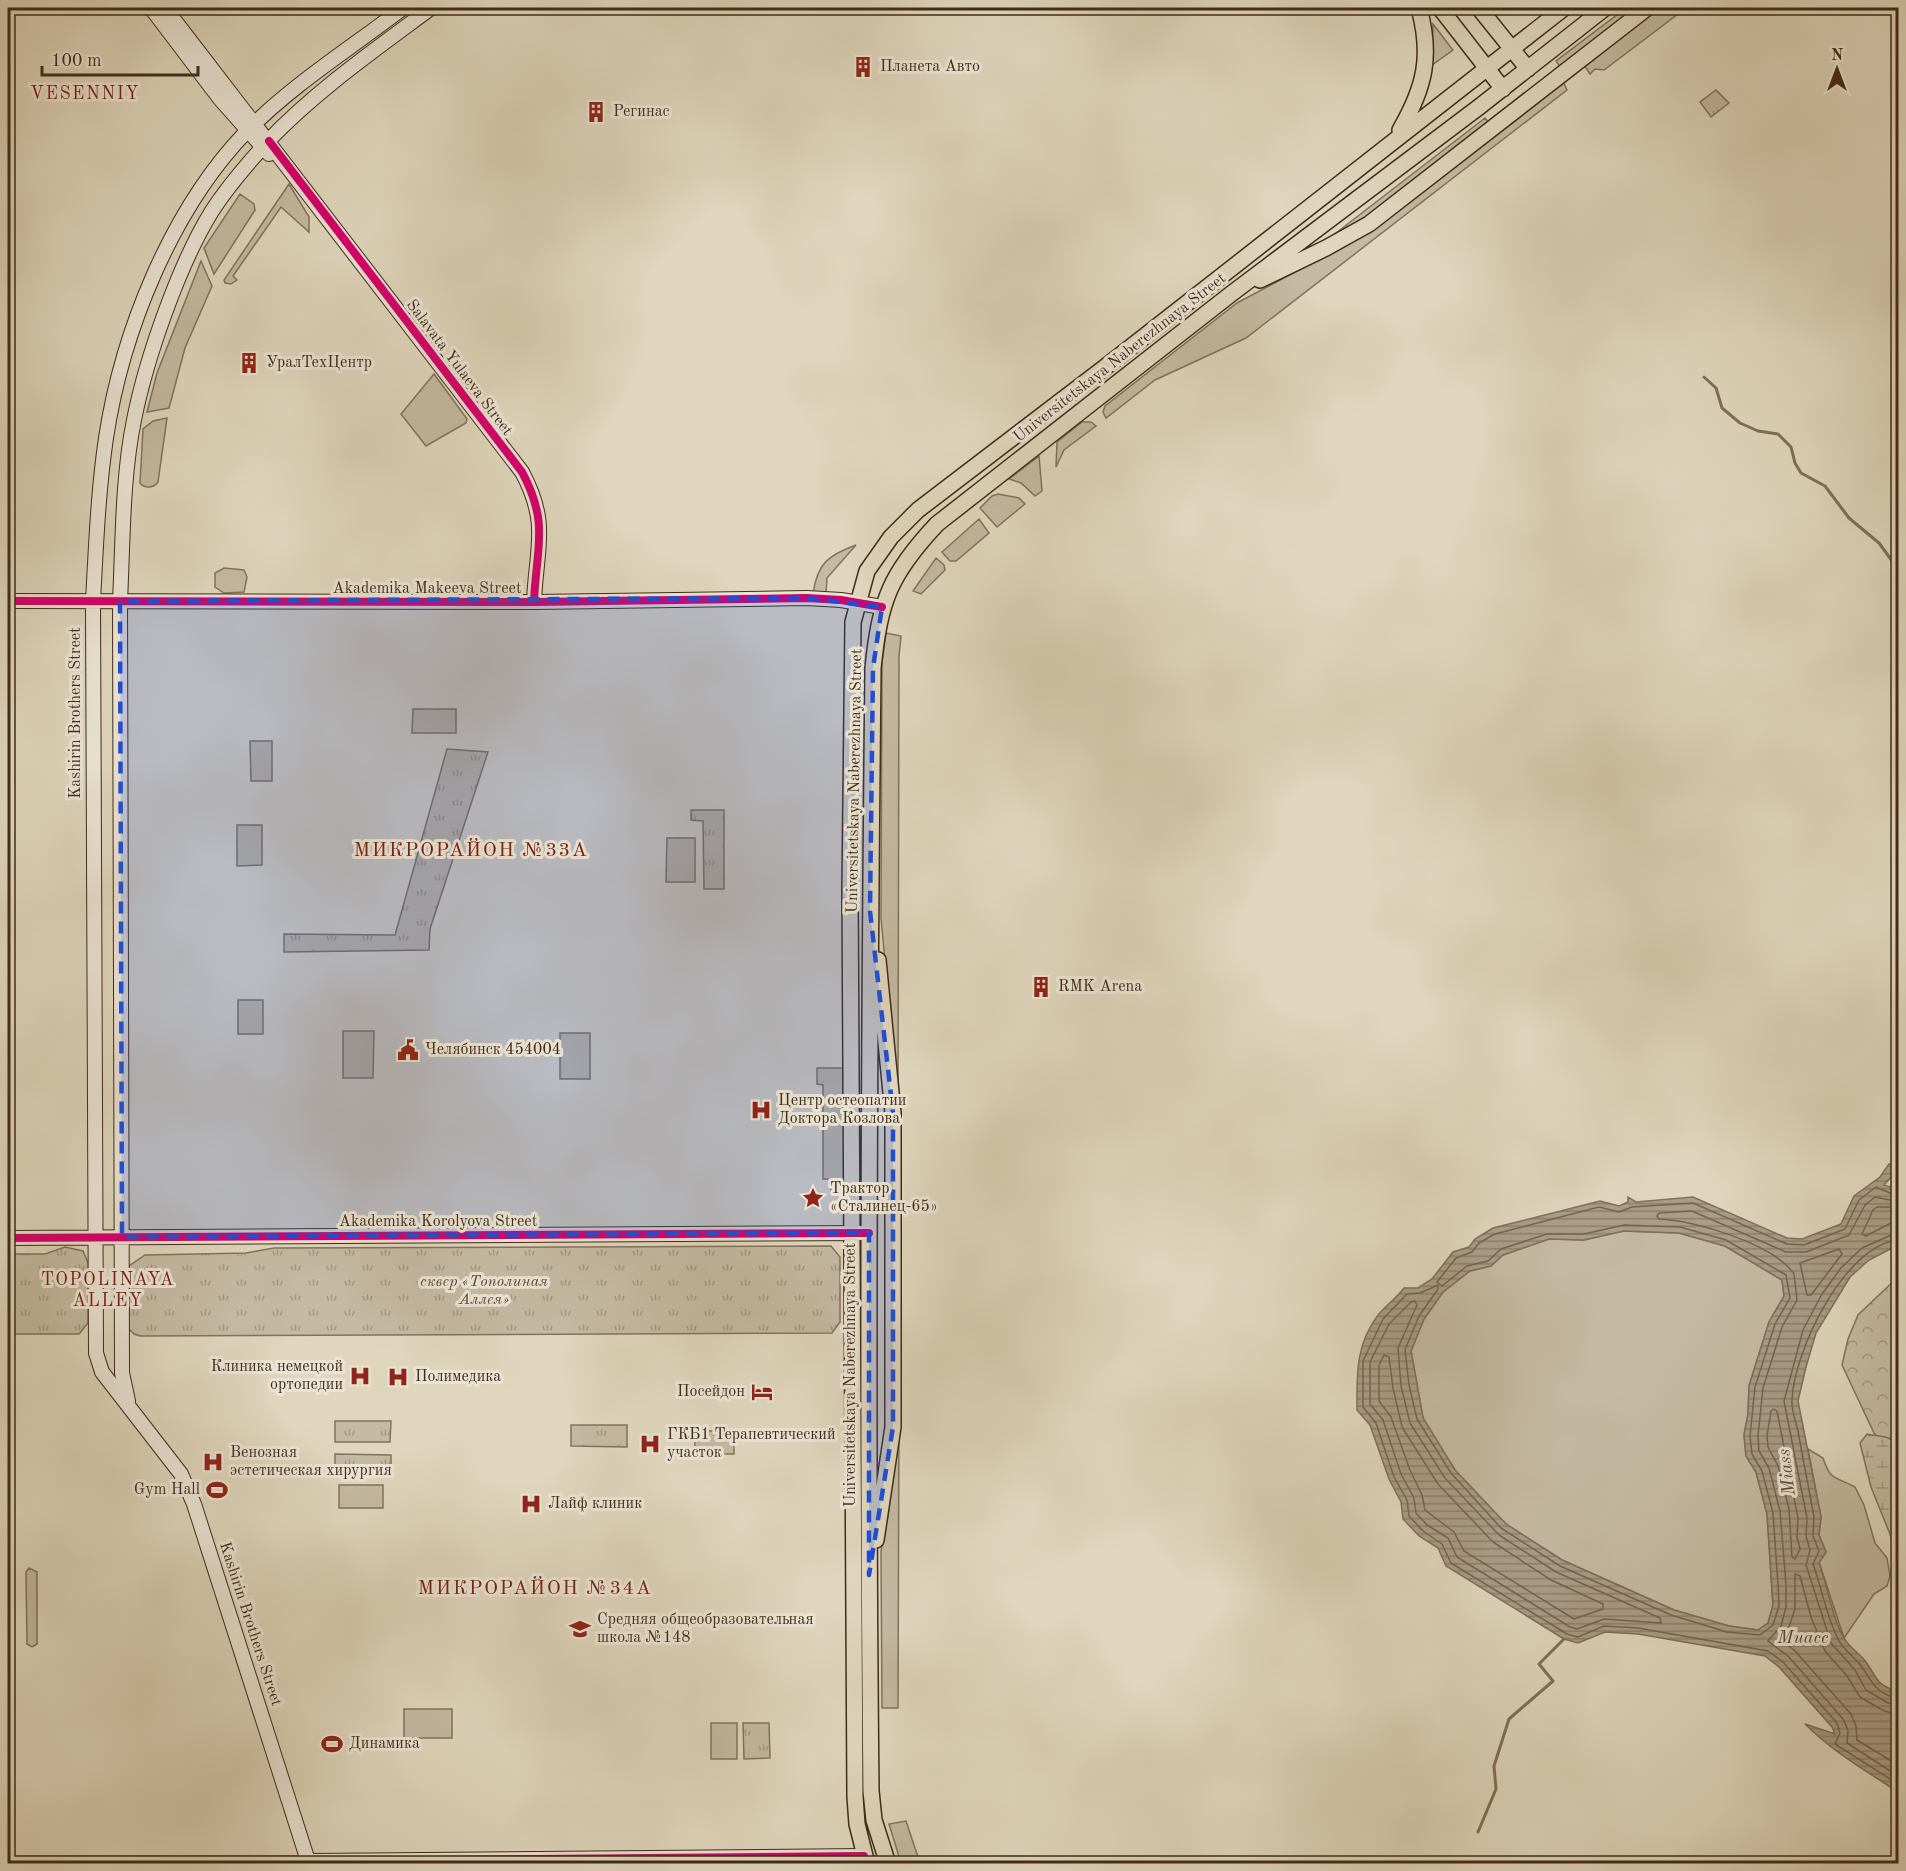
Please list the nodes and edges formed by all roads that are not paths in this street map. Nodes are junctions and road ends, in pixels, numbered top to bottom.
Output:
1 (151, 8) edge
2 (165, 8) edge
3 (403, 8) edge
4 (431, 8) edge
5 (1419, 8) edge
6 (1440, 8) edge
7 (1479, 8) edge
8 (1564, 8) edge
9 (1605, 8) edge
10 (1647, 8) edge
11 (384, 22) junction
12 (394, 36) junction
13 (1512, 47) junction
14 (1486, 67) junction
15 (1528, 69) junction
16 (1503, 89) junction
17 (251, 128) junction
18 (1396, 138) junction
19 (266, 144) junction
20 (1231, 294) junction
21 (8, 601) edge
22 (93, 601) junction
23 (120, 601) junction
24 (857, 601) junction
25 (534, 602) junction
26 (882, 607) junction
27 (870, 911) junction
28 (851, 1233) junction
29 (869, 1233) junction
30 (122, 1237) junction
31 (8, 1238) edge
32 (94, 1238) junction
33 (131, 1411) junction
34 (869, 1575) junction
35 (885, 1857) edge
36 (866, 1860) edge
37 (8, 1861) edge
38 (309, 1862) edge

1 - 17 main road, Salavata Yulaeva Street
2 - 17 main road, Salavata Yulaeva Street
3 - 11 main road, Kashirin Brothers Street
4 - 12 main road, Kashirin Brothers Street
5 - 18 main road
6 - 14 main road
7 - 13 main road
8 - 13 main road, Universitetskaya Naberezhnaya Street
9 - 15 main road, Universitetskaya Naberezhnaya Street
10 - 20 main road
11 - 12 main road
11 - 17 main road, Kashirin Brothers Street
12 - 19 main road, Kashirin Brothers Street
13 - 14 main road, Universitetskaya Naberezhnaya Street
13 - 15 main road
14 - 16 main road
14 - 18 main road, Universitetskaya Naberezhnaya Street
15 - 16 main road, Universitetskaya Naberezhnaya Street
16 - 20 main road, Universitetskaya Naberezhnaya Street
17 - 19 main road, Salavata Yulaeva Street
17 - 22 main road, Kashirin Brothers Street
18 - 24 main road, Universitetskaya Naberezhnaya Street
19 - 23 main road, Kashirin Brothers Street
19 - 25 main road, Salavata Yulaeva Street
20 - 26 main road, Universitetskaya Naberezhnaya Street
21 - 22 main road, Akademika Makeeva Street
22 - 23 main road, Akademika Makeeva Street
22 - 32 main road, Kashirin Brothers Street
23 - 25 main road, Akademika Makeeva Street
23 - 30 main road, Kashirin Brothers Street
24 - 25 main road, Akademika Makeeva Street
24 - 26 main road, Akademika Makeeva Street
24 - 28 main road, Universitetskaya Naberezhnaya Street
26 - 27 main road, Universitetskaya Naberezhnaya Street
27 - 29 main road, Universitetskaya Naberezhnaya Street
27 - 34 main road
28 - 29 main road, Akademika Korolyova Street
28 - 30 main road, Akademika Korolyova Street
28 - 36 main road, Universitetskaya Naberezhnaya Street
29 - 34 main road, Universitetskaya Naberezhnaya Street
30 - 32 main road, Akademika Korolyova Street
30 - 33 main road, Kashirin Brothers Street
31 - 32 main road, Akademika Korolyova Street
32 - 33 main road, Kashirin Brothers Street
33 - 38 main road, Kashirin Brothers Street
34 - 35 main road, Universitetskaya Naberezhnaya Street
35 - 36 main road
36 - 38 main road
37 - 38 street

